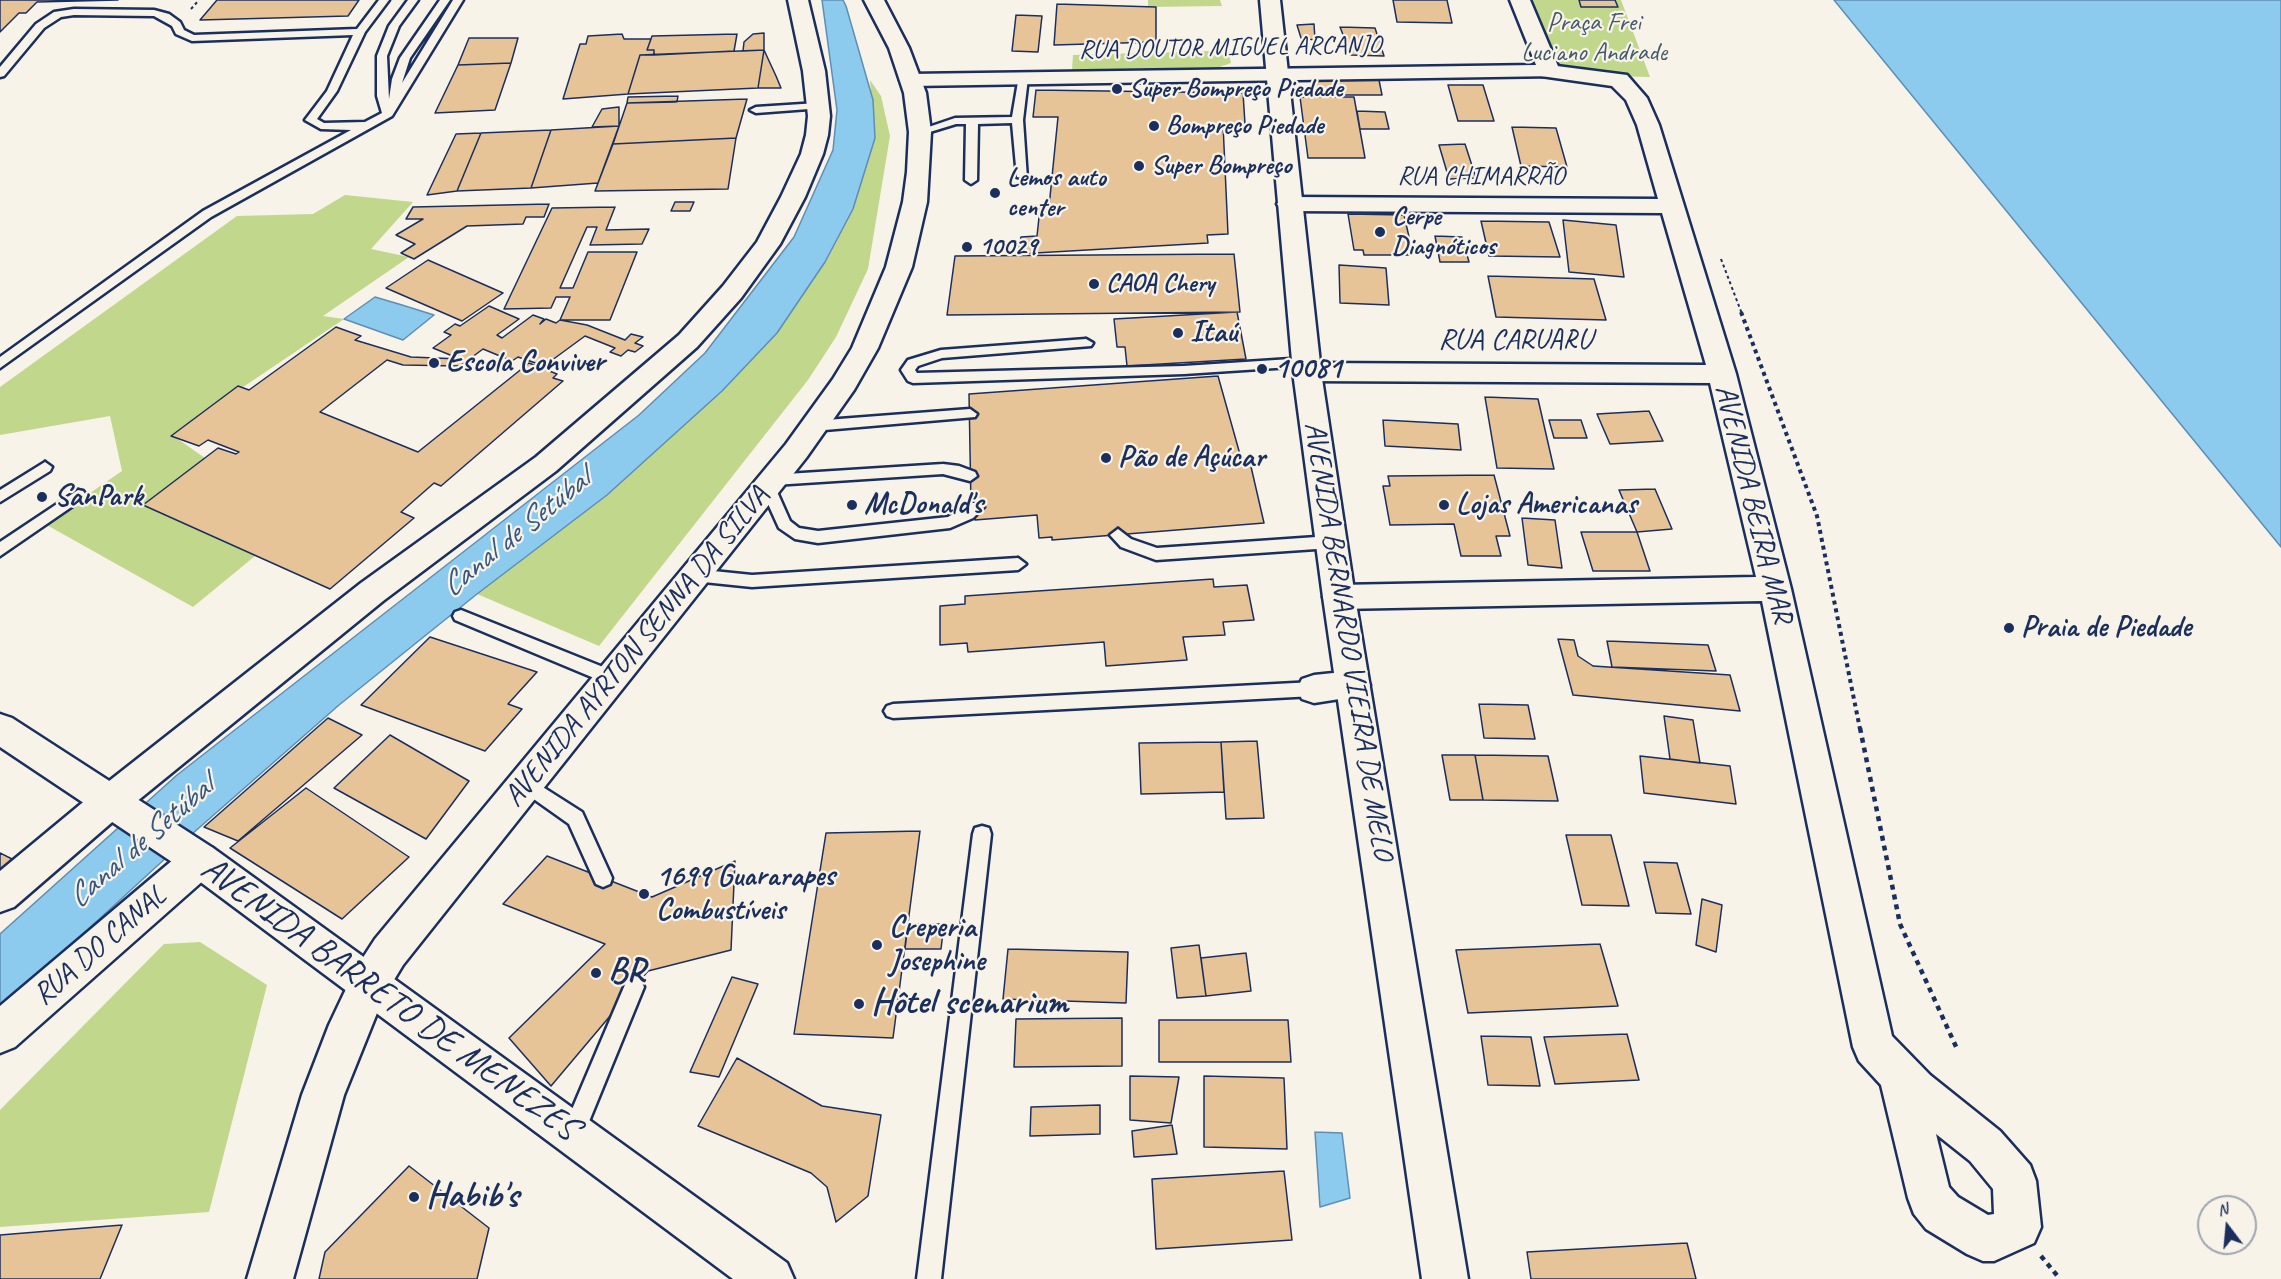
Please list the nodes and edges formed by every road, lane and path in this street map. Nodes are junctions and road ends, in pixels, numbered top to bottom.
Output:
1 (384, 0) edge
2 (413, 0) edge
3 (436, 0) edge
4 (445, 0) edge
5 (458, 0) edge
6 (798, 0) edge
7 (874, 0) edge
8 (1270, 0) edge
9 (1520, 0) edge
10 (360, 32) junction
11 (1550, 71) junction
12 (0, 74) edge
13 (1278, 75) junction
14 (1023, 78) junction
15 (911, 80) junction
16 (382, 88) junction
17 (818, 106) junction
18 (756, 110) dead end
19 (391, 111) junction
20 (972, 120) junction
21 (1017, 120) junction
22 (376, 122) junction
23 (325, 127) junction
24 (920, 132) junction
25 (315, 154) junction
26 (1023, 177) dead end
27 (971, 180) dead end
28 (1289, 204) junction
29 (1673, 206) junction
30 (1086, 343) dead end
31 (0, 364) edge
32 (1307, 367) junction
33 (1722, 374) junction
34 (970, 414) dead end
35 (813, 426) junction
36 (45, 467) dead end
37 (970, 476) dead end
38 (769, 483) junction
39 (78, 495) dead end
40 (0, 497) edge
41 (976, 507) dead end
42 (1118, 535) dead end
43 (1331, 542) junction
44 (0, 550) edge
45 (1018, 564) dead end
46 (694, 575) junction
47 (1774, 589) junction
48 (1339, 597) junction
49 (461, 616) dead end
50 (612, 678) junction
51 (1353, 685) junction
52 (1314, 689) joint
53 (893, 711) dead end
54 (0, 728) edge
55 (527, 785) junction
56 (116, 803) junction
57 (982, 834) dead end
58 (190, 853) junction
59 (603, 878) dead end
60 (0, 895) edge
61 (369, 984) junction
62 (634, 987) dead end
63 (0, 1033) edge
64 (1900, 1076) dead end
65 (573, 1134) junction
66 (270, 1279) edge
67 (771, 1279) edge
68 (928, 1279) edge
69 (1445, 1279) edge

1 - 10 lane
2 - 16 lane
3 - 16 lane
4 - 19 lane
5 - 19 lane
6 - 17 main road
7 - 15 main road, AVENIDA AYRTON SENNA DA SILVA
8 - 13 main road, AVENIDA BERNARDO VIEIRA DE MELO
9 - 11 main road
10 - 12 lane
10 - 23 lane
11 - 13 main road, RUA DOUTOR MIGUEL ARCANJO
11 - 29 main road, AVENIDA BEIRA MAR
13 - 14 main road, RUA DOUTOR MIGUEL ARCANJO
13 - 28 main road, AVENIDA BERNARDO VIEIRA DE MELO
14 - 15 main road, RUA DOUTOR MIGUEL ARCANJO
14 - 21 lane
15 - 24 main road, AVENIDA AYRTON SENNA DA SILVA
16 - 19 lane
17 - 18 lane
17 - 56 main road
19 - 22 lane
20 - 21 lane
20 - 24 lane
20 - 27 lane
21 - 26 lane
22 - 23 lane
22 - 25 lane
23 - 25 lane
24 - 35 main road, AVENIDA AYRTON SENNA DA SILVA
25 - 31 lane
28 - 29 main road, RUA CHIMARRÃO
28 - 32 main road, AVENIDA BERNARDO VIEIRA DE MELO
29 - 33 main road, AVENIDA BEIRA MAR
30 - 32 lane
32 - 33 main road, RUA CARUARU
32 - 43 main road, AVENIDA BERNARDO VIEIRA DE MELO
33 - 47 main road, AVENIDA BEIRA MAR
34 - 35 lane
35 - 38 main road, AVENIDA AYRTON SENNA DA SILVA
36 - 40 lane
37 - 38 lane
38 - 41 lane
38 - 46 main road, AVENIDA AYRTON SENNA DA SILVA
39 - 44 lane
42 - 43 lane
43 - 48 main road, AVENIDA BERNARDO VIEIRA DE MELO
45 - 46 lane
46 - 50 main road, AVENIDA AYRTON SENNA DA SILVA
47 - 48 main road
47 - 64 main road, AVENIDA BEIRA MAR
48 - 51 main road, AVENIDA BERNARDO VIEIRA DE MELO
49 - 50 lane
50 - 55 main road, AVENIDA AYRTON SENNA DA SILVA
51 - 52 main road
51 - 69 main road, AVENIDA BERNARDO VIEIRA DE MELO
52 - 53 lane
54 - 56 main road, AVENIDA BARRETO DE MENEZES
55 - 59 lane
55 - 61 main road, AVENIDA AYRTON SENNA DA SILVA
56 - 58 main road, AVENIDA BARRETO DE MENEZES
56 - 60 main road
57 - 68 lane
58 - 61 main road, AVENIDA BARRETO DE MENEZES
58 - 63 main road, RUA DO CANAL
61 - 65 main road, AVENIDA BARRETO DE MENEZES
61 - 66 main road, AVENIDA AYRTON SENNA DA SILVA
62 - 65 lane
65 - 67 main road, AVENIDA BARRETO DE MENEZES

